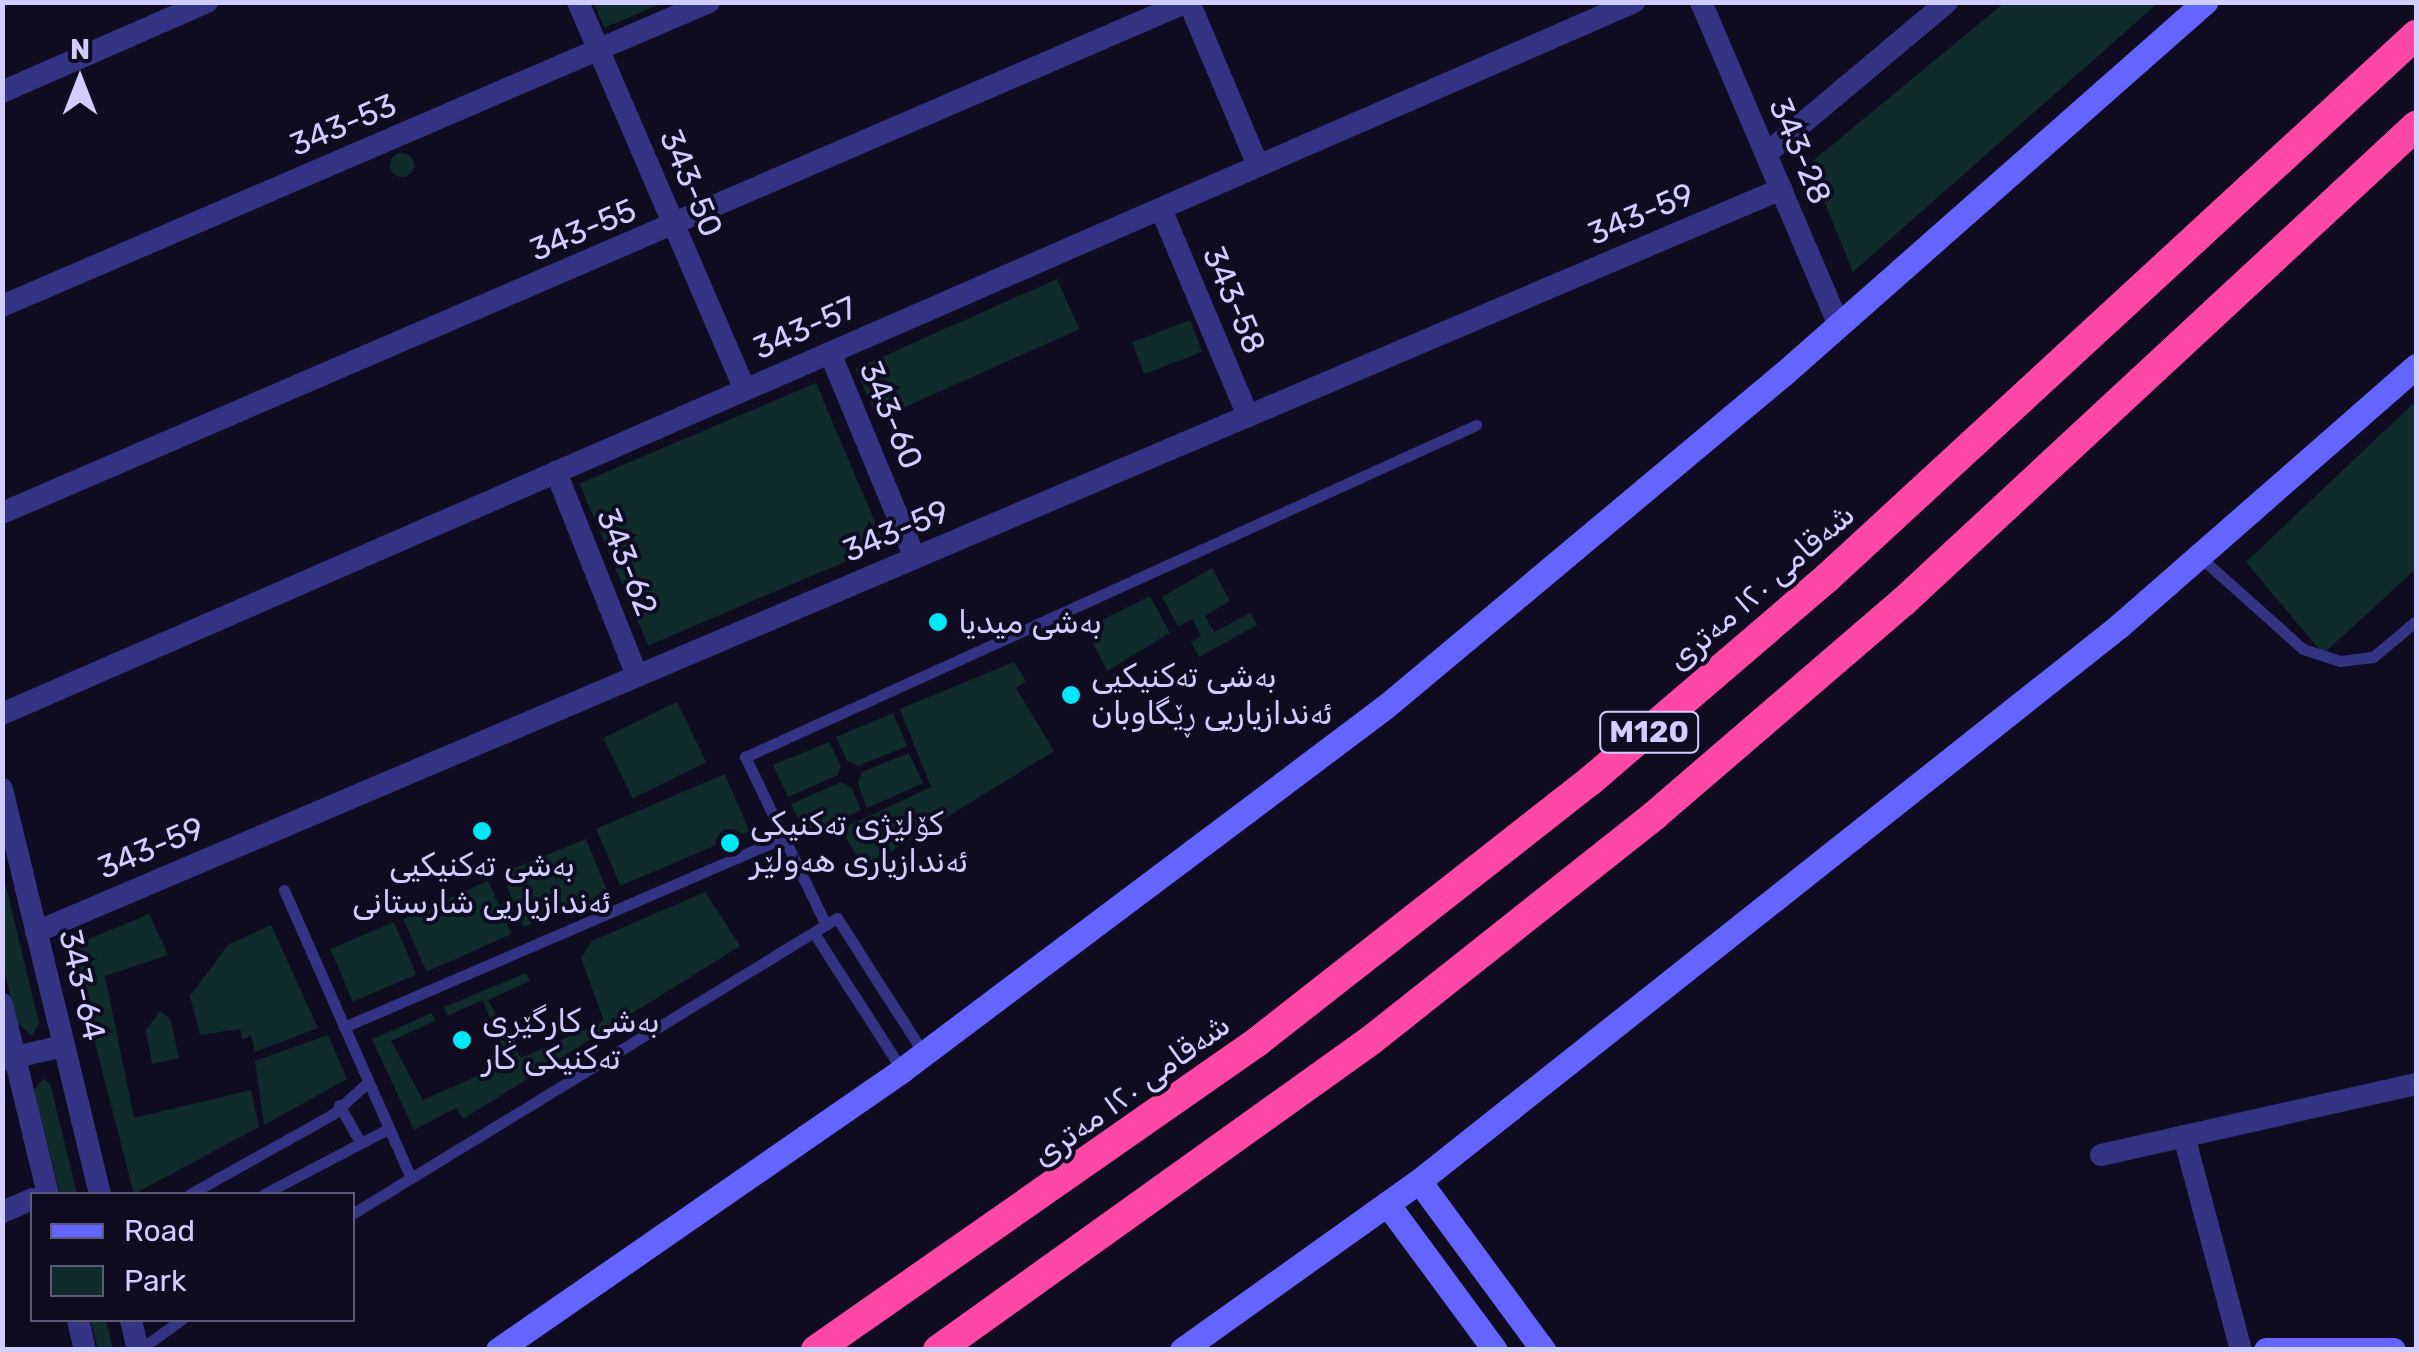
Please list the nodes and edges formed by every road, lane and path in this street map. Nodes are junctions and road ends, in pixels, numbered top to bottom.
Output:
1 (207, 2) edge
2 (578, 2) edge
3 (709, 2) edge
4 (1188, 2) edge
5 (1634, 2) edge
6 (1702, 2) edge
7 (1948, 2) edge
8 (2205, 2) edge
9 (2416, 34) edge
10 (599, 51) junction
11 (2, 92) edge
12 (2416, 126) edge
13 (1766, 154) junction
14 (1258, 165) junction
15 (1782, 189) junction
16 (1161, 209) junction
17 (674, 226) junction
18 (2, 306) edge
19 (1839, 325) junction
20 (830, 353) junction
21 (2416, 366) edge
22 (745, 390) junction
23 (1248, 416) junction
24 (1476, 425) dead end
25 (556, 472) junction
26 (2, 513) edge
27 (2200, 556) junction
28 (915, 558) junction
29 (2416, 622) edge
30 (637, 676) junction
31 (2, 714) edge
32 (2, 790) edge
33 (782, 838) junction
34 (284, 890) dead end
35 (831, 922) junction
36 (36, 932) junction
37 (814, 933) junction
38 (2, 1004) edge
39 (344, 1027) junction
40 (63, 1046) junction
41 (924, 1054) junction
42 (9, 1060) edge
43 (902, 1070) junction
44 (368, 1082) junction
45 (2416, 1084) edge
46 (340, 1105) junction
47 (388, 1129) junction
48 (2184, 1136) junction
49 (360, 1142) junction
50 (2101, 1155) dead end
51 (410, 1178) junction
52 (1419, 1181) junction
53 (41, 1192) edge
54 (100, 1192) edge
55 (193, 1192) edge
56 (268, 1192) edge
57 (30, 1200) edge
58 (1388, 1206) junction
59 (2, 1212) edge
60 (355, 1212) edge
61 (78, 1322) edge
62 (132, 1322) edge
63 (178, 1322) edge
64 (83, 1349) edge
65 (139, 1350) edge
66 (498, 1350) edge
67 (816, 1350) edge
68 (938, 1350) edge
69 (1182, 1350) edge
70 (1495, 1350) edge
71 (1543, 1350) edge
72 (2242, 1350) edge
73 (2266, 1350) edge
74 (2393, 1350) edge

1 - 11 street
2 - 10 street, 343-50
3 - 10 street, 343-53
4 - 14 street
4 - 17 street, 343-55
5 - 14 street, 343-57
6 - 13 street, 343-28
7 - 13 street
8 - 19 street
9 - 67 highway, شەقامی ١٢٠ مەتری / M120
10 - 17 street, 343-50
10 - 18 street, 343-53
12 - 68 highway, M120
13 - 15 street, 343-28
14 - 16 street, 343-57
15 - 19 street, 343-28
15 - 23 street, 343-59
16 - 20 street, 343-57
16 - 23 street, 343-58
17 - 22 street, 343-50
17 - 26 street, 343-55
19 - 41 street
20 - 22 street, 343-57
20 - 28 street, 343-60
21 - 27 street
22 - 25 street, 343-57
23 - 28 street, 343-59
24 - 33 lane
25 - 30 street, 343-62
25 - 31 street, 343-57
27 - 29 lane
27 - 52 street
28 - 30 street, 343-59
30 - 36 street, 343-59
32 - 36 street, 343-64
33 - 35 lane
33 - 39 lane
34 - 39 lane
35 - 37 lane
35 - 41 lane
36 - 40 street, 343-64
37 - 43 lane
37 - 51 lane
38 - 42 street
39 - 44 lane
40 - 42 street
40 - 54 street, 343-64
41 - 43 street
42 - 53 street
43 - 66 street
44 - 46 lane
44 - 47 lane
45 - 48 street
46 - 49 lane
46 - 55 lane
47 - 49 lane
47 - 51 lane
48 - 50 street
48 - 72 street
49 - 56 lane
51 - 60 lane
52 - 58 street
52 - 71 street
57 - 59 street
58 - 69 street
58 - 70 street
61 - 64 street
62 - 65 street
63 - 65 lane
73 - 74 street

